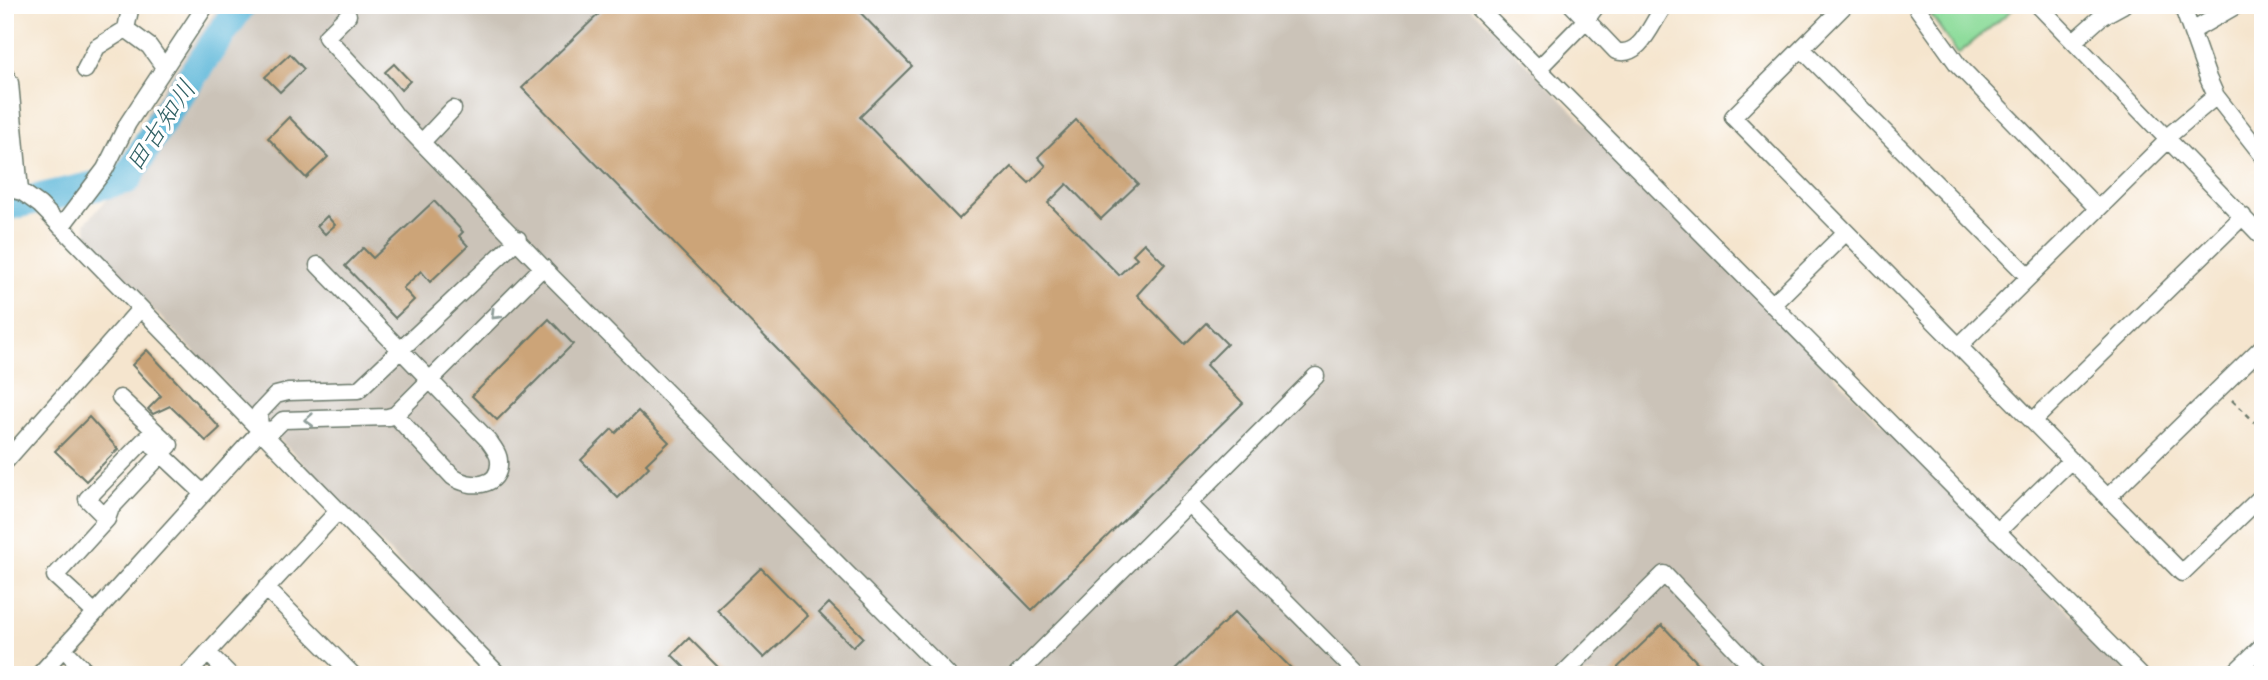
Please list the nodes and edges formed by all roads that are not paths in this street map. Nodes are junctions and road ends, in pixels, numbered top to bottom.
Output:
1 (131, 5) edge
2 (206, 5) edge
3 (1475, 5) edge
4 (1572, 5) edge
5 (1597, 5) edge
6 (1665, 5) edge
7 (1845, 5) edge
8 (1915, 5) edge
9 (2038, 5) edge
10 (2123, 5) edge
11 (2182, 5) edge
12 (2237, 5) edge
13 (348, 15) dead end
14 (1586, 20) junction
15 (126, 29) junction
16 (2192, 31) junction
17 (2074, 41) junction
18 (1802, 49) junction
19 (164, 67) junction
20 (1538, 69) junction
21 (85, 70) dead end
22 (5, 74) edge
23 (2216, 96) junction
24 (453, 109) dead end
25 (2167, 139) junction
26 (422, 142) junction
27 (2263, 156) edge
28 (16, 191) edge
29 (2098, 209) junction
30 (2243, 216) junction
31 (61, 228) junction
32 (1846, 232) junction
33 (2263, 237) edge
34 (518, 239) junction
35 (318, 265) dead end
36 (543, 267) junction
37 (2029, 277) junction
38 (1772, 305) junction
39 (141, 309) junction
40 (1959, 346) junction
41 (2263, 346) edge
42 (401, 351) junction
43 (1316, 376) dead end
44 (431, 380) junction
45 (120, 398) dead end
46 (394, 415) junction
47 (2033, 421) junction
48 (260, 431) junction
49 (150, 435) junction
50 (161, 454) junction
51 (2071, 460) junction
52 (5, 462) edge
53 (203, 494) junction
54 (2263, 495) edge
55 (2108, 497) junction
56 (1188, 503) junction
57 (338, 510) junction
58 (107, 519) junction
59 (1997, 532) junction
60 (266, 588) junction
61 (95, 612) junction
62 (2263, 645) edge
63 (63, 648) junction
64 (208, 653) junction
65 (39, 675) edge
66 (89, 675) edge
67 (187, 675) edge
68 (230, 675) edge
69 (353, 675) edge
70 (499, 675) edge
71 (948, 675) edge
72 (1017, 675) edge
73 (1359, 675) edge
74 (1562, 675) edge
75 (1760, 675) edge
76 (2140, 675) edge
77 (2232, 675) edge

1 - 15 street
2 - 19 street
3 - 20 street
4 - 14 street
5 - 14 street
6 - 14 street
7 - 18 street
8 - 29 street
9 - 17 street
10 - 17 street
11 - 16 street
12 - 16 street
13 - 26 street
14 - 20 street
15 - 19 street
15 - 21 street
16 - 23 street
17 - 25 street
18 - 32 street
18 - 37 street
19 - 31 street
20 - 38 street
22 - 28 street
23 - 25 street
23 - 27 street
24 - 26 street
25 - 29 street
25 - 30 street
26 - 34 street
28 - 31 street
29 - 37 street
30 - 33 street
30 - 47 street
31 - 39 street
32 - 38 street
32 - 40 street
34 - 36 street
34 - 42 street
35 - 42 street
36 -> 44 street
36 - 71 street
37 - 40 street
38 - 59 street
39 - 48 street
39 - 52 street
40 - 47 street
41 - 55 street
42 - 44 street
42 - 48 street
43 - 56 street
44 - 46 street
44 - 46 street
45 - 49 street
46 -> 48 street
47 - 51 street
48 - 53 street
48 - 57 street
49 - 50 street
49 - 58 street
50 - 53 street
50 - 58 street
51 - 55 street
51 - 59 street
53 - 61 street
54 - 55 street
56 - 72 street
56 - 73 street
57 - 60 street
57 - 70 street
58 - 61 street
59 - 76 street
60 - 64 street
60 - 69 street
61 - 63 street
62 - 77 street
63 - 65 street
63 - 66 street
64 - 67 street
64 - 68 street
74 - 75 street

